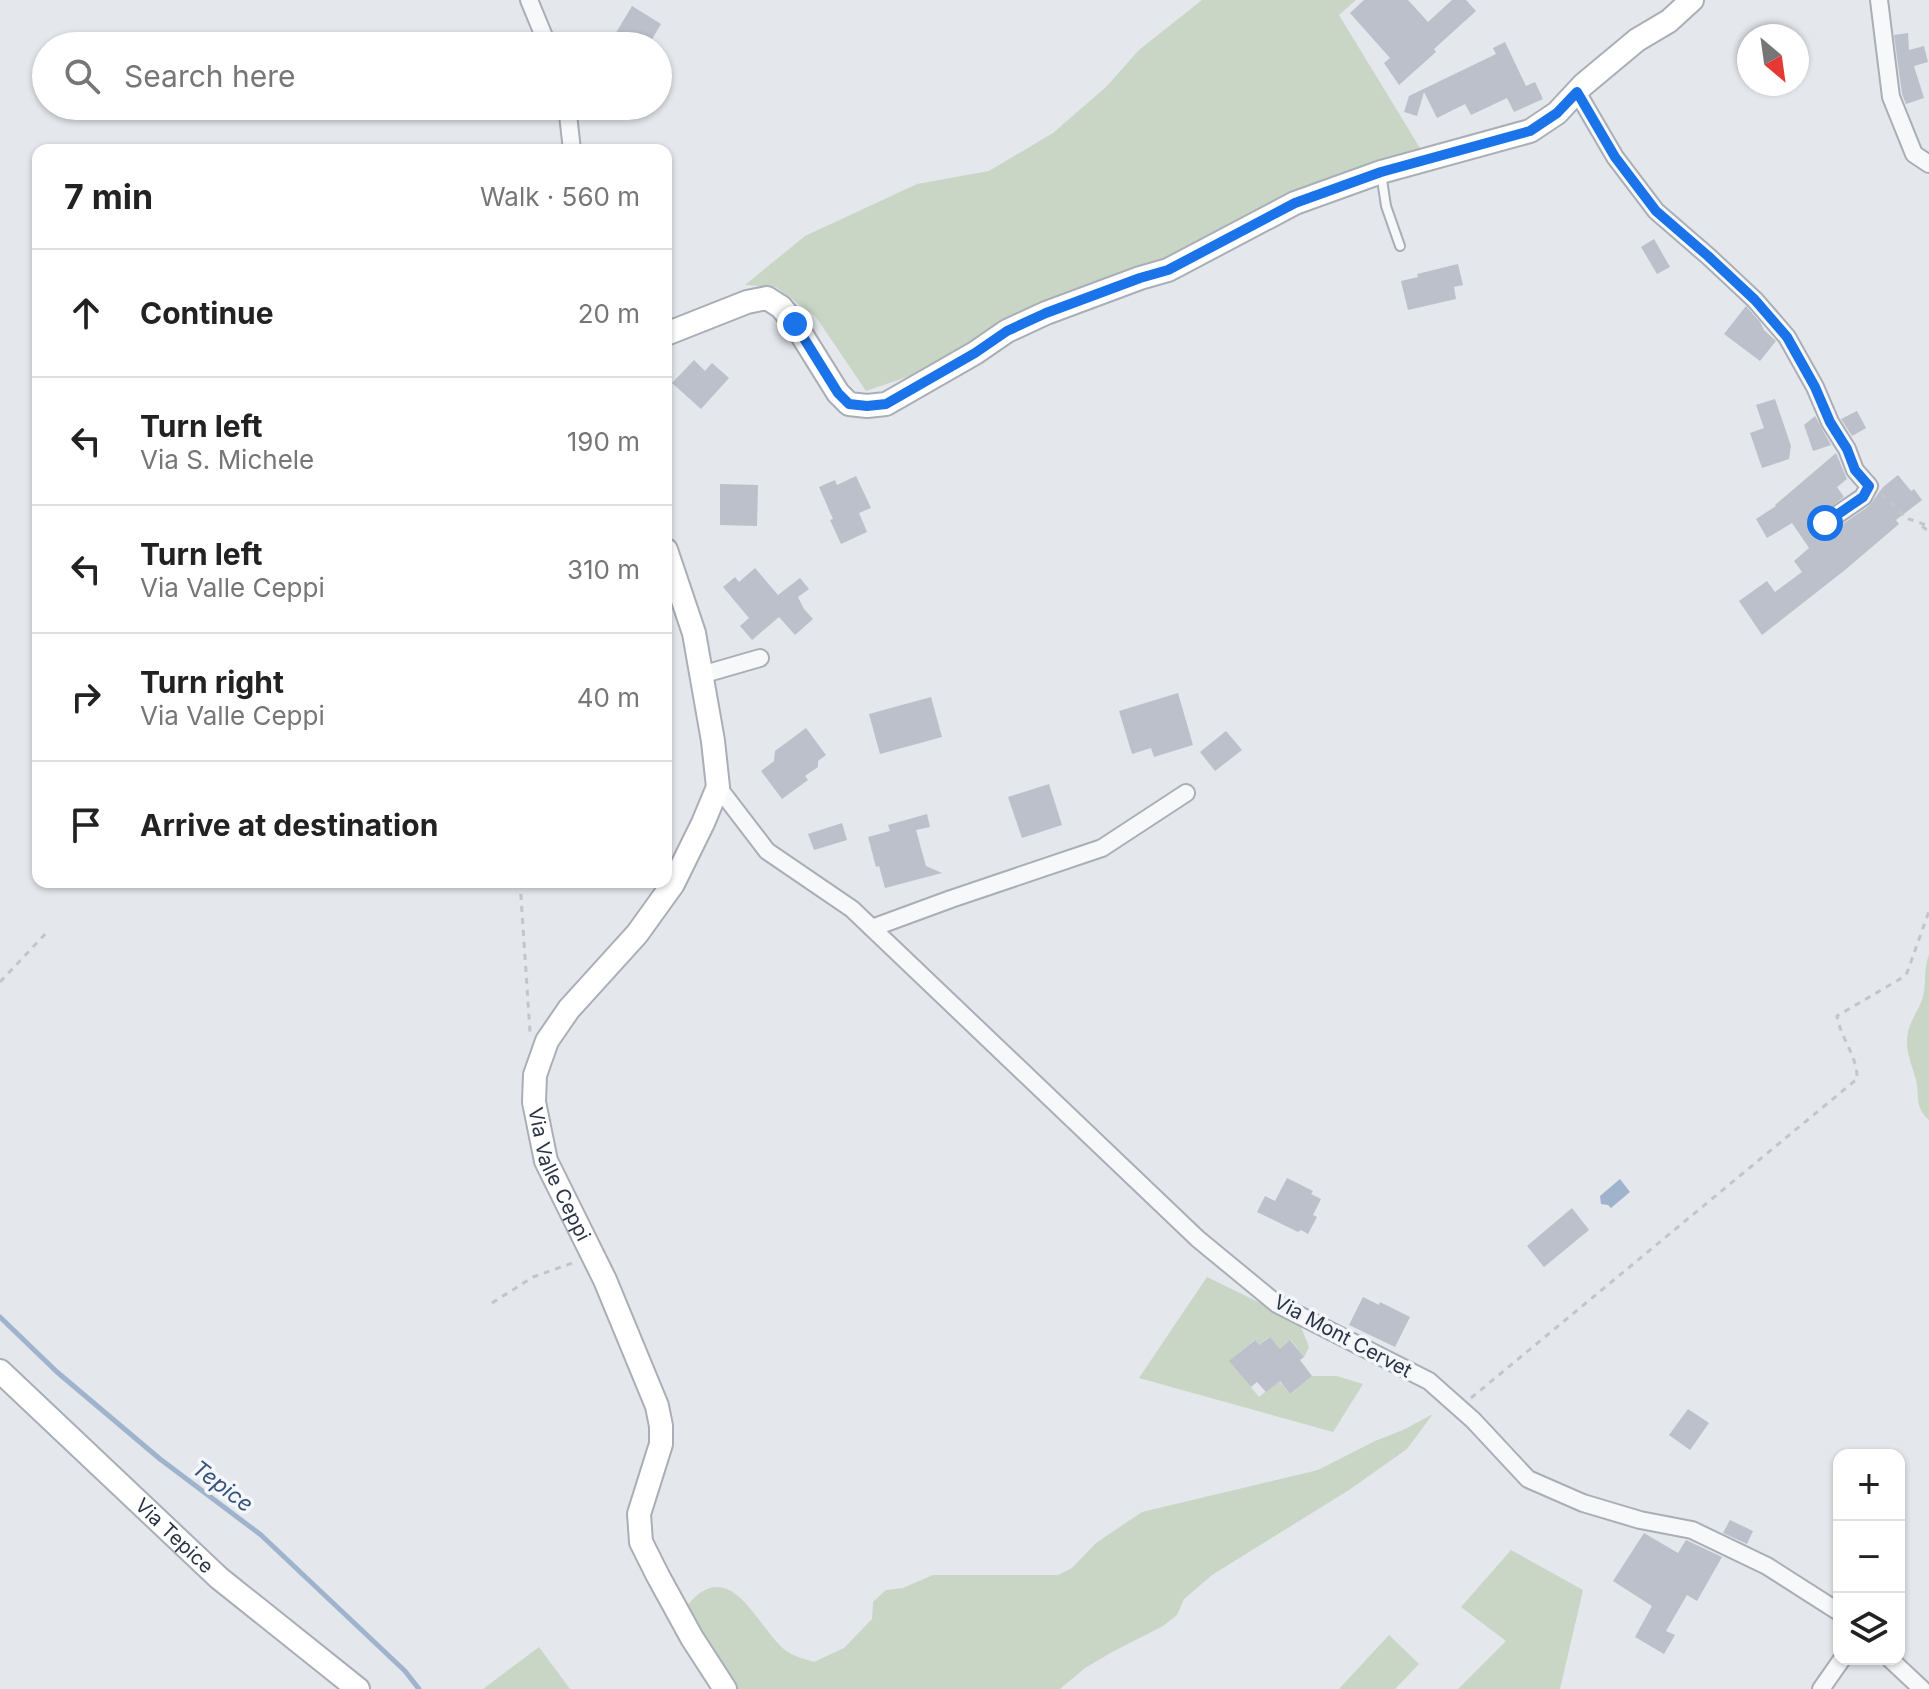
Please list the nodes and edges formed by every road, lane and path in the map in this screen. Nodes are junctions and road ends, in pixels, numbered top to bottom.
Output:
1 (529, 0) edge
2 (1692, 0) edge
3 (1879, 0) edge
4 (542, 32) edge
5 (1577, 92) junction
6 (569, 120) edge
7 (571, 144) edge
8 (1929, 164) edge
9 (1381, 172) junction
10 (1400, 246) dead end
11 (672, 332) edge
12 (1869, 486) junction
13 (1825, 523) dead end
14 (1919, 523) junction
15 (1929, 526) edge
16 (1929, 532) edge
17 (672, 568) edge
18 (760, 658) dead end
19 (701, 675) junction
20 (718, 787) junction
21 (1186, 793) dead end
22 (672, 885) edge
23 (520, 888) edge
24 (670, 888) edge
25 (1929, 911) edge
26 (872, 928) junction
27 (48, 931) dead end
28 (0, 982) edge
29 (541, 1057) junction
30 (593, 1255) junction
31 (492, 1303) dead end
32 (0, 1371) edge
33 (1459, 1408) junction
34 (1833, 1608) edge
35 (1838, 1665) edge
36 (1896, 1665) edge
37 (358, 1689) edge
38 (725, 1689) edge
39 (1821, 1689) edge
40 (1922, 1689) edge

1 - 4 street
2 - 5 street
3 - 8 street
5 - 9 street
5 - 12 street
6 - 7 street
9 - 10 lane
9 - 11 street
12 - 13 street
12 - 14 path
14 - 15 path
14 - 16 path
17 - 19 street, Via Valle Ceppi
18 - 19 street
19 - 20 street, Via Valle Ceppi
20 - 22 street, Via Valle Ceppi
20 - 26 street, Via Mont Cervet
21 - 26 street
23 - 29 path
24 - 29 street, Via Valle Ceppi
25 - 33 path
26 - 33 street, Via Mont Cervet
27 - 28 path
29 - 30 street, Via Valle Ceppi
30 - 31 path
30 - 38 street, Via Valle Ceppi
32 - 37 street, Via Tepice
33 - 34 street, Via Mont Cervet
35 - 39 street
36 - 40 street

